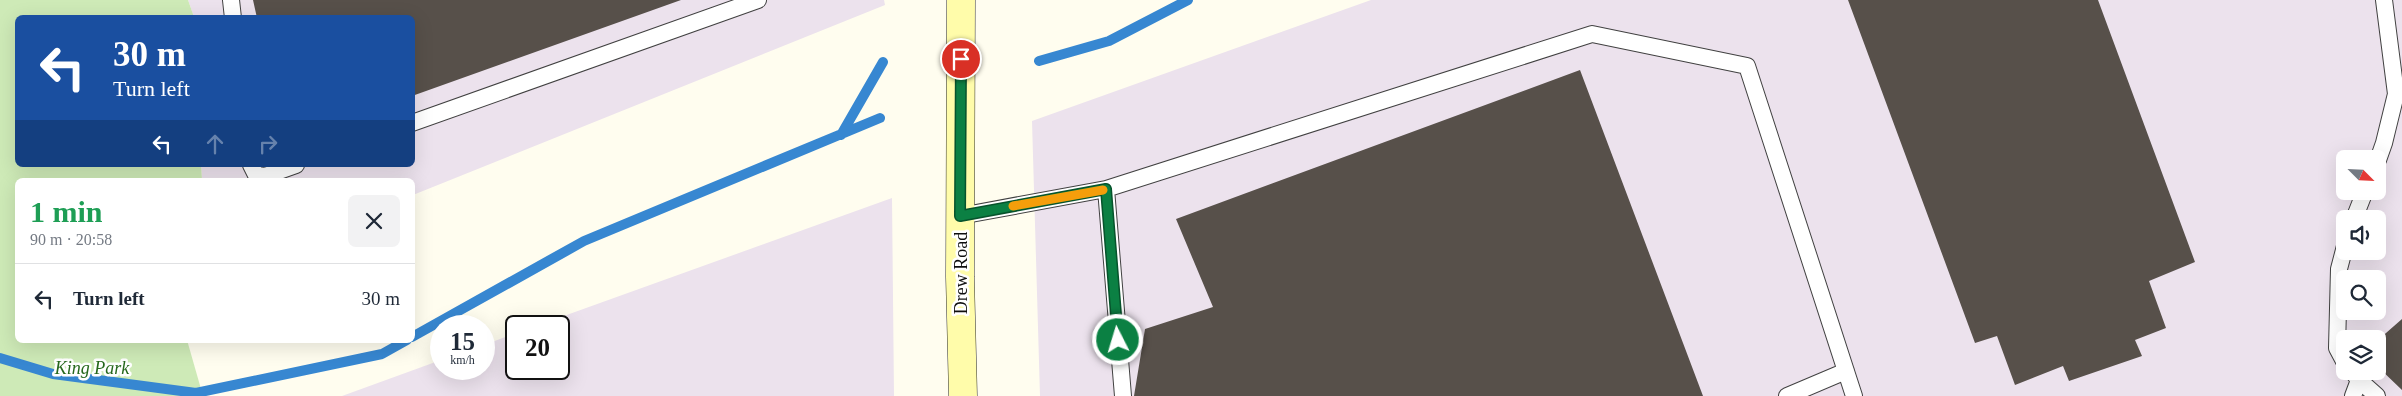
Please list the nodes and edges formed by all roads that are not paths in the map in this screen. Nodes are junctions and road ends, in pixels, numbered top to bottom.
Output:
1 (231, 0) edge
2 (758, 0) edge
3 (961, 0) edge
4 (2384, 0) edge
5 (233, 15) edge
6 (2399, 94) edge
7 (415, 123) edge
8 (2381, 150) edge
9 (252, 167) edge
10 (290, 167) edge
11 (1106, 189) junction
12 (960, 216) junction
13 (2341, 260) edge
14 (2337, 330) edge
15 (1846, 371) junction
16 (2355, 380) edge
17 (2360, 380) edge
18 (963, 396) edge
19 (1123, 396) edge
20 (1787, 396) edge
21 (1854, 396) edge
22 (2353, 396) edge
23 (2378, 396) edge

1 - 5 lane
2 - 7 lane
3 - 12 street, Drew Road
4 - 6 lane
6 - 8 lane
9 - 10 lane
11 - 12 lane
11 - 15 lane
11 - 19 lane
12 - 18 street, Drew Road
13 - 14 lane
15 - 20 lane
15 - 21 lane
16 - 22 lane
17 - 23 lane

